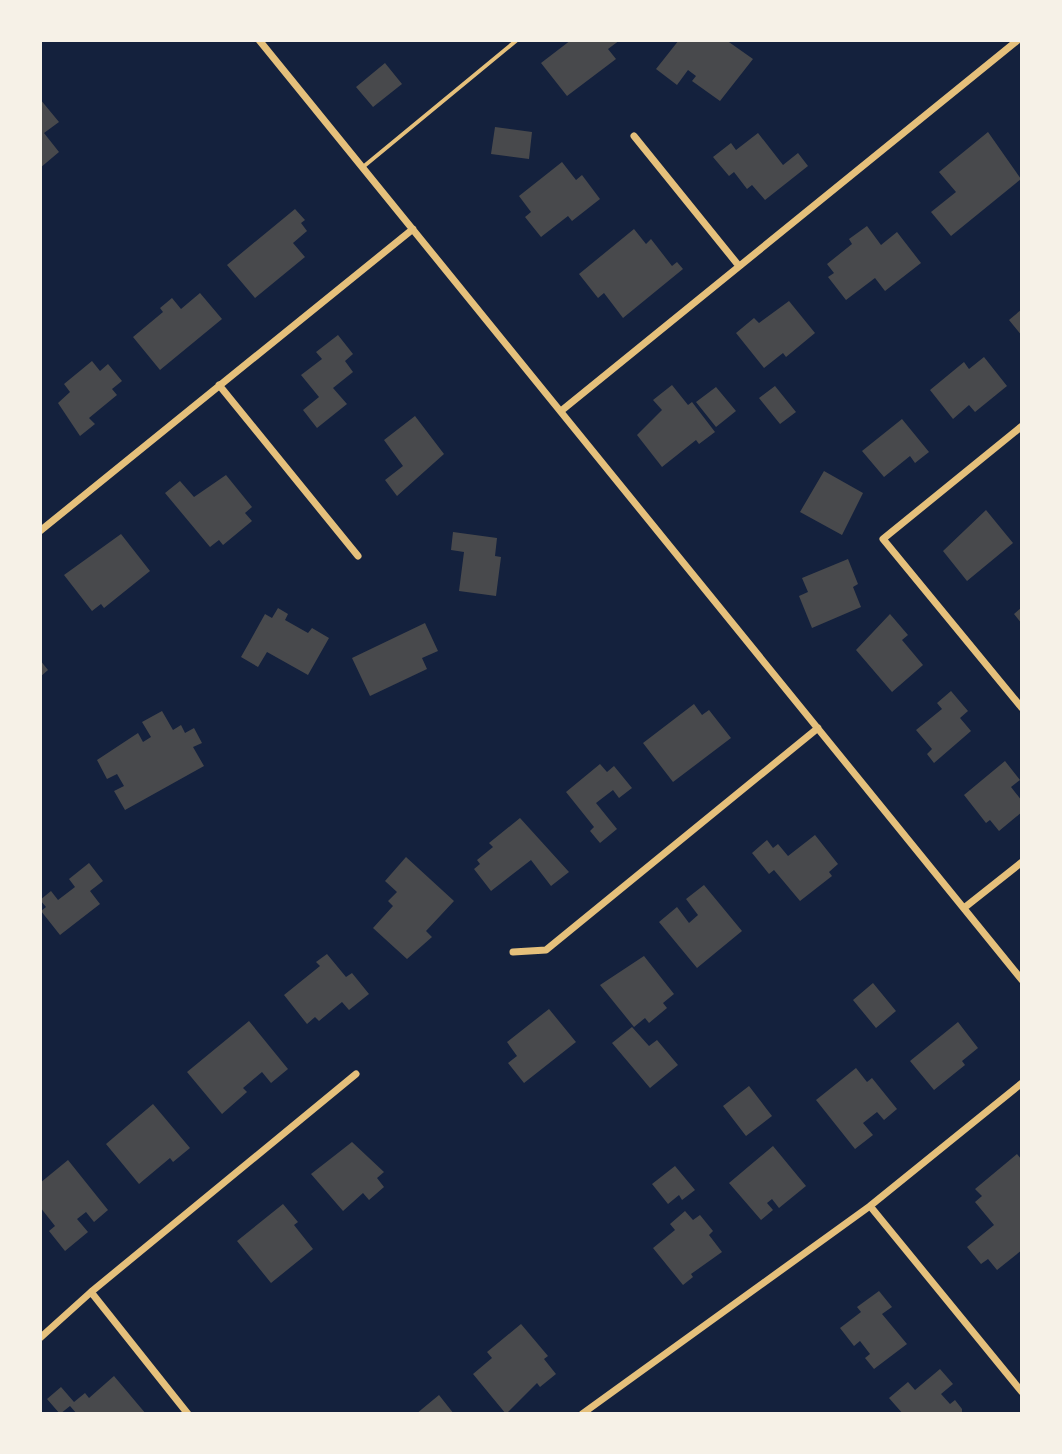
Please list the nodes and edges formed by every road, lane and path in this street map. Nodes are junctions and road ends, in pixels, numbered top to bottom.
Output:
1 (259, 40) edge
2 (517, 40) edge
3 (1016, 40) edge
4 (634, 136) dead end
5 (363, 167) junction
6 (413, 229) junction
7 (739, 266) junction
8 (219, 385) junction
9 (561, 411) junction
10 (1022, 426) edge
11 (40, 531) edge
12 (358, 556) dead end
13 (1022, 708) edge
14 (818, 728) junction
15 (1022, 862) edge
16 (964, 908) junction
17 (513, 952) dead end
18 (1022, 980) edge
19 (356, 1074) dead end
20 (1022, 1083) edge
21 (870, 1206) junction
22 (91, 1292) junction
23 (40, 1338) edge
24 (1022, 1392) edge
25 (188, 1414) edge
26 (582, 1414) edge

1 - 5 street
2 - 5 lane
3 - 7 street
4 - 7 street
5 - 6 street
6 - 8 street
6 - 9 street
7 - 9 street
8 - 11 street
8 - 12 street
9 - 14 street
10 - 13 street
14 - 16 street
14 - 17 street
15 - 16 street
16 - 18 street
19 - 22 street
20 - 21 street
21 - 24 street
21 - 26 street
22 - 23 street
22 - 25 street

